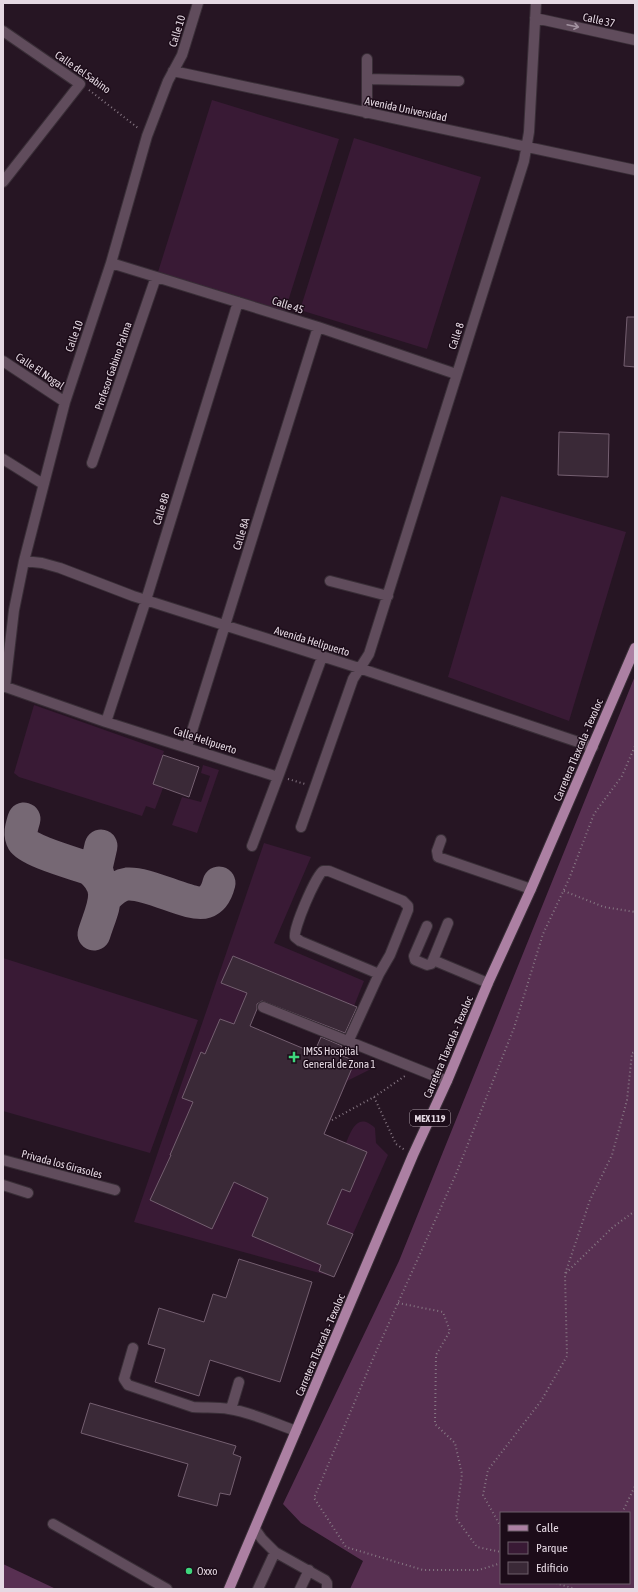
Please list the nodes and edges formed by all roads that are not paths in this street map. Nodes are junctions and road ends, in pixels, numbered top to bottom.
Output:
1 (198, 3) edge
2 (536, 3) edge
3 (534, 18) junction
4 (3, 31) edge
5 (635, 40) edge
6 (367, 59) dead end
7 (173, 71) junction
8 (367, 79) junction
9 (459, 81) dead end
10 (366, 113) junction
11 (528, 146) junction
12 (635, 170) edge
13 (3, 182) edge
14 (111, 263) junction
15 (156, 276) junction
16 (238, 302) junction
17 (318, 327) junction
18 (3, 361) edge
19 (456, 374) junction
20 (65, 402) junction
21 (3, 459) edge
22 (92, 463) dead end
23 (43, 484) junction
24 (24, 561) junction
25 (330, 581) dead end
26 (388, 596) junction
27 (146, 600) junction
28 (3, 618) edge
29 (12, 623) junction
30 (225, 626) junction
31 (635, 648) edge
32 (322, 657) junction
33 (5, 663) edge
34 (359, 668) junction
35 (4, 686) edge
36 (106, 722) junction
37 (187, 747) junction
38 (593, 747) junction
39 (278, 776) junction
40 (301, 827) dead end
41 (441, 840) dead end
42 (252, 846) dead end
43 (531, 889) junction
44 (448, 923) dead end
45 (427, 926) dead end
46 (433, 960) junction
47 (379, 974) junction
48 (488, 983) junction
49 (263, 1007) dead end
50 (348, 1042) junction
51 (447, 1081) junction
52 (3, 1160) edge
53 (3, 1185) edge
54 (115, 1190) dead end
55 (28, 1193) dead end
56 (133, 1348) dead end
57 (239, 1382) dead end
58 (231, 1409) junction
59 (296, 1431) junction
60 (53, 1524) dead end
61 (255, 1529) junction
62 (275, 1552) junction
63 (309, 1570) junction
64 (167, 1589) edge
65 (229, 1589) edge
66 (258, 1589) edge
67 (300, 1589) edge
68 (327, 1589) edge

1 - 7 street, Calle 10
2 - 3 street, Calle 8
3 -> 5 street, Calle 37
3 - 11 street, Calle 8
4 - 13 street, Calle del Sabino
6 - 8 street
7 - 10 street, Avenida Universidad
7 - 14 street, Calle 10
8 - 9 street
8 - 10 street
10 - 11 street, Avenida Universidad
11 - 12 street, Avenida Universidad
11 - 19 street, Calle 8
14 - 15 street, Calle 45
14 - 20 street, Calle 10
15 - 16 street, Calle 45
15 - 22 street, Profesor Gabino Palma
16 - 17 street, Calle 45
16 - 27 street, Calle 8B
17 - 19 street, Calle 45
17 - 30 street, Calle 8A
18 - 20 street, Calle El Nogal
19 - 26 street, Calle 8
20 - 23 street, Calle 10
21 - 23 street
23 - 24 street, Calle 10
24 - 27 street, Avenida Helipuerto
24 - 29 street, Calle 10
25 - 26 street
26 - 34 street, Calle 8
27 - 30 street, Avenida Helipuerto
27 - 36 street, Calle 8B
28 - 29 street
29 - 33 street, Calle 10
30 - 32 street, Avenida Helipuerto
30 - 37 street, Calle 8A
31 - 38 main road, Carretera Tlaxcala - Texoloc / MEX 119
32 - 34 street, Avenida Helipuerto
32 - 39 street
33 - 35 street, Calle 10
34 - 38 street, Avenida Helipuerto
34 - 40 street, Calle 8
35 - 36 street, Calle Helipuerto
36 - 37 street, Calle Helipuerto
37 - 39 street, Calle Helipuerto
38 - 43 main road, Carretera Tlaxcala - Texoloc / MEX 119
39 - 42 street
41 - 43 street
43 - 48 main road, Carretera Tlaxcala - Texoloc / MEX 119
44 - 46 street
45 - 46 street
46 - 48 street
47 - 47 street
47 - 50 street
48 - 51 main road, Carretera Tlaxcala - Texoloc / MEX 119
49 - 50 street
50 - 51 street
51 - 59 main road, Carretera Tlaxcala - Texoloc / MEX 119
52 - 54 street, Privada los Girasoles
53 - 55 street
56 - 58 street
57 - 58 street
58 - 59 street
59 - 61 main road, Carretera Tlaxcala - Texoloc / MEX 119
60 - 64 street
61 - 62 street
61 - 65 main road, Carretera Tlaxcala - Texoloc / MEX 119
62 - 63 street
62 - 66 street
63 - 67 street
63 - 68 street

